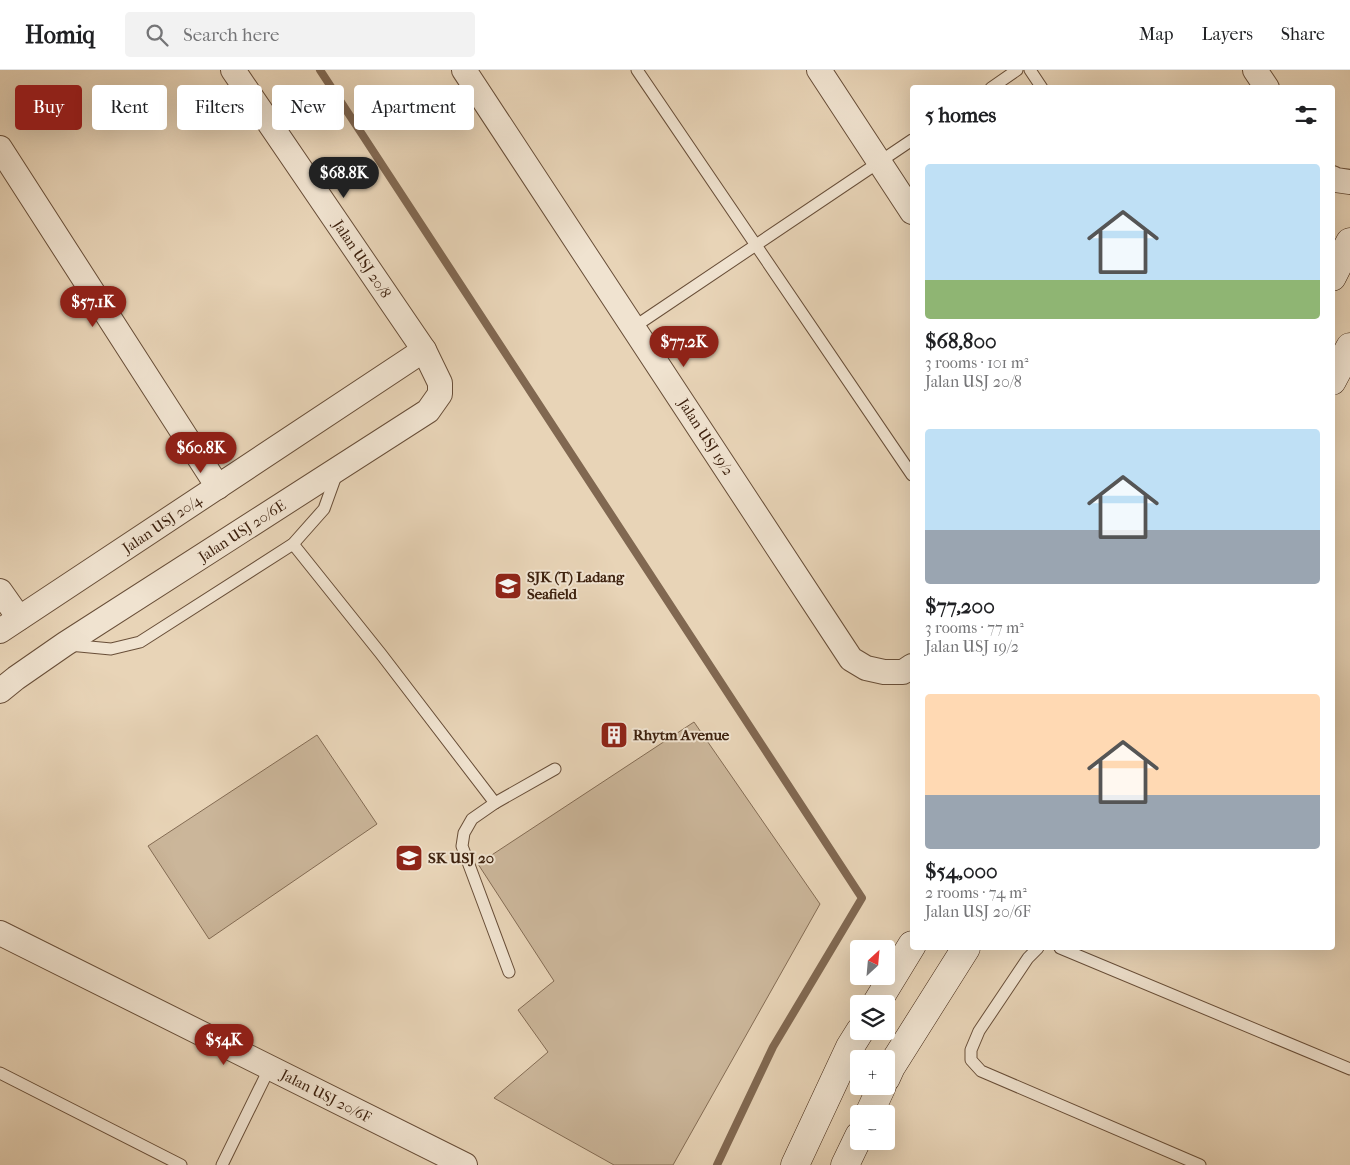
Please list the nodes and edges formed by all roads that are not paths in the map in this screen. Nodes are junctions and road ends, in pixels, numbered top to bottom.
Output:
1 (233, 70) edge
2 (464, 70) edge
3 (637, 70) edge
4 (819, 70) edge
5 (1017, 70) edge
6 (1030, 70) edge
7 (1256, 70) edge
8 (995, 85) edge
9 (1040, 85) edge
10 (1265, 85) edge
11 (910, 141) edge
12 (0, 148) edge
13 (880, 162) junction
14 (1335, 180) edge
15 (1350, 182) edge
16 (910, 209) edge
17 (1350, 242) edge
18 (756, 246) junction
19 (1335, 271) edge
20 (634, 327) junction
21 (1350, 347) edge
22 (424, 350) junction
23 (1335, 375) edge
24 (338, 469) junction
25 (910, 472) edge
26 (218, 487) junction
27 (293, 544) junction
28 (0, 591) edge
29 (9, 624) edge
30 (65, 644) junction
31 (908, 669) edge
32 (0, 691) edge
33 (556, 769) dead end
34 (495, 803) junction
35 (0, 933) edge
36 (910, 948) edge
37 (965, 950) edge
38 (1036, 950) edge
39 (1065, 950) edge
40 (509, 972) dead end
41 (881, 995) edge
42 (854, 1040) edge
43 (895, 1060) edge
44 (270, 1067) junction
45 (1350, 1069) edge
46 (0, 1074) edge
47 (852, 1150) edge
48 (801, 1163) edge
49 (181, 1165) edge
50 (222, 1165) edge
51 (465, 1165) edge
52 (845, 1165) edge
53 (1200, 1165) edge

1 - 22 street, Jalan USJ 20/8
2 - 20 street, Jalan USJ 19/2
3 - 18 lane
4 - 13 street
5 - 8 lane
6 - 9 lane
7 - 10 street
11 - 13 lane
12 - 26 street
13 - 16 street
13 - 18 lane
14 - 15 street
17 - 19 street
18 - 20 lane
18 - 25 lane
20 - 31 street, Jalan USJ 19/2
21 - 23 street
22 - 24 street, Jalan USJ 20/6E
22 - 26 street, Jalan USJ 20/4
24 - 27 lane
24 - 30 street, Jalan USJ 20/6E
26 - 29 street, Jalan USJ 20/4
27 - 30 lane
27 - 34 lane
28 - 29 street
30 - 32 street, Jalan USJ 20/6E
33 - 34 lane
34 - 40 lane
35 - 44 street, Jalan USJ 20/6F
36 - 41 street
37 - 43 street
38 - 53 lane
39 - 45 lane
42 - 48 street
44 - 50 lane
44 - 51 street, Jalan USJ 20/6F
46 - 49 lane
47 - 52 street

